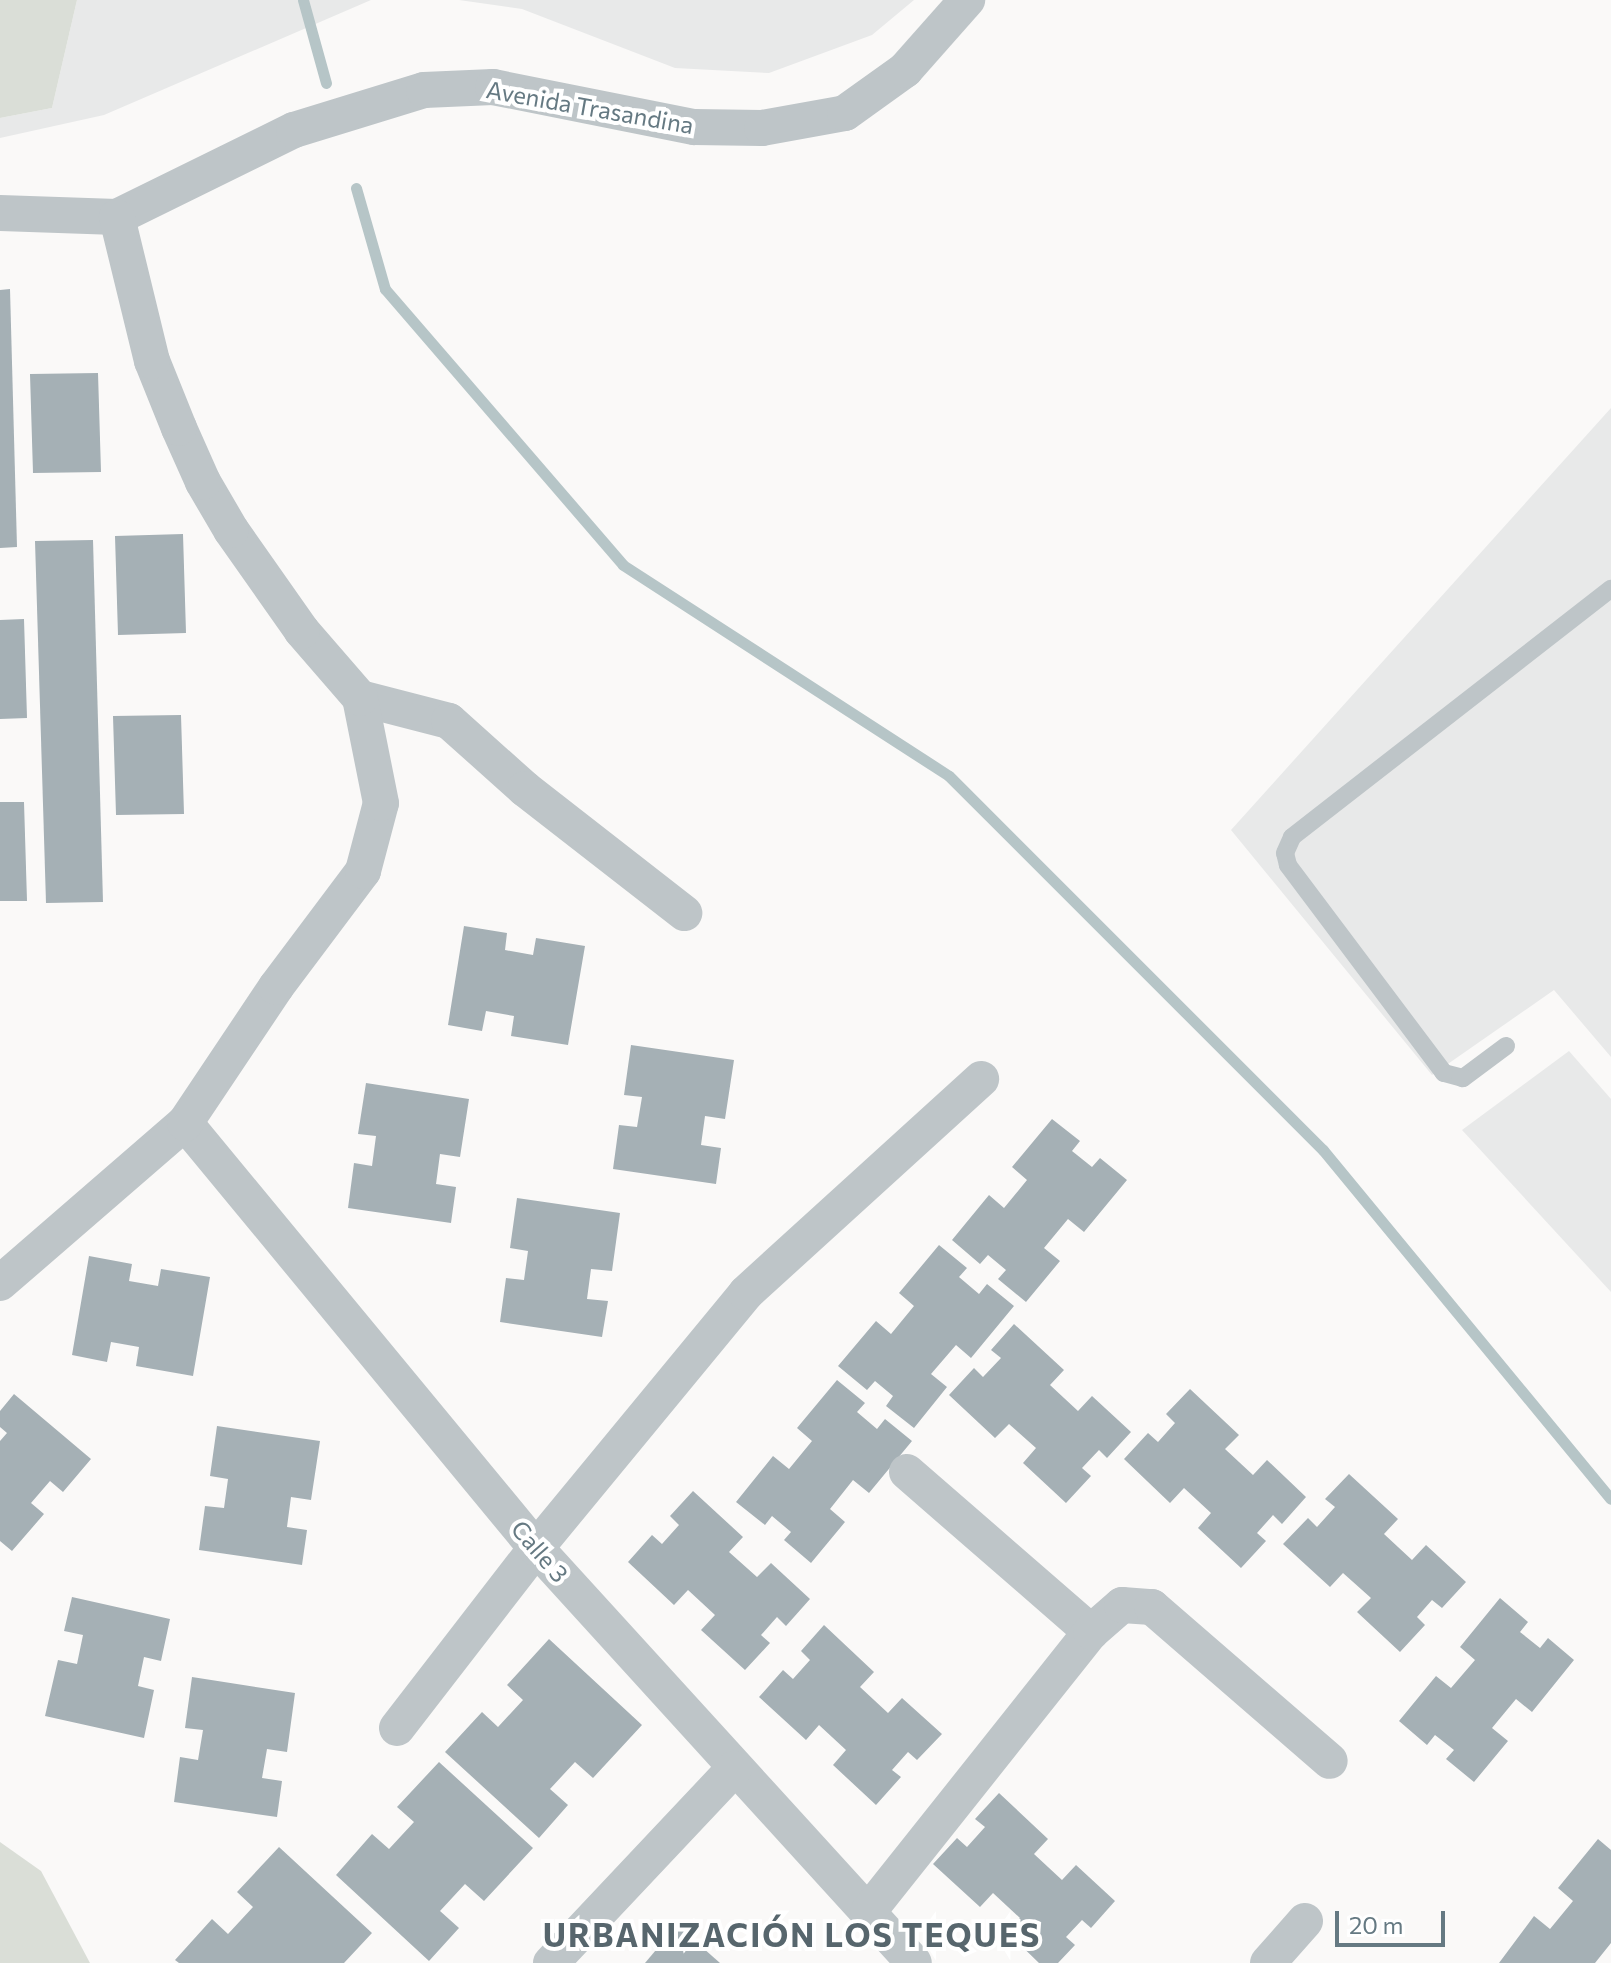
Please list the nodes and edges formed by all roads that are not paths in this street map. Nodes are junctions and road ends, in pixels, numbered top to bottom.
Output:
1 (967, 0) edge
2 (0, 213) edge
3 (117, 217) junction
4 (1611, 589) edge
5 (360, 698) junction
6 (684, 913) dead end
7 (1506, 1046) dead end
8 (981, 1079) dead end
9 (185, 1123) junction
10 (0, 1283) edge
11 (907, 1472) dead end
12 (536, 1548) junction
13 (1091, 1632) junction
14 (397, 1728) dead end
15 (1330, 1761) dead end
16 (734, 1769) junction
17 (868, 1912) junction
18 (1305, 1921) dead end
19 (551, 1963) edge
20 (914, 1963) edge
21 (1268, 1963) edge

1 - 3 street, Avenida Trasandina
2 - 3 street, Avenida Trasandina
3 - 5 street
4 - 7 lane
5 - 6 street
5 - 9 street
8 - 12 street
9 - 10 street
9 - 12 street, Calle 3
11 - 13 street
12 - 14 street
12 - 16 street, Calle 3
13 - 15 street
13 - 17 street
16 - 17 street, Calle 3
16 - 19 street
17 - 20 street, Calle 3
18 - 21 street

